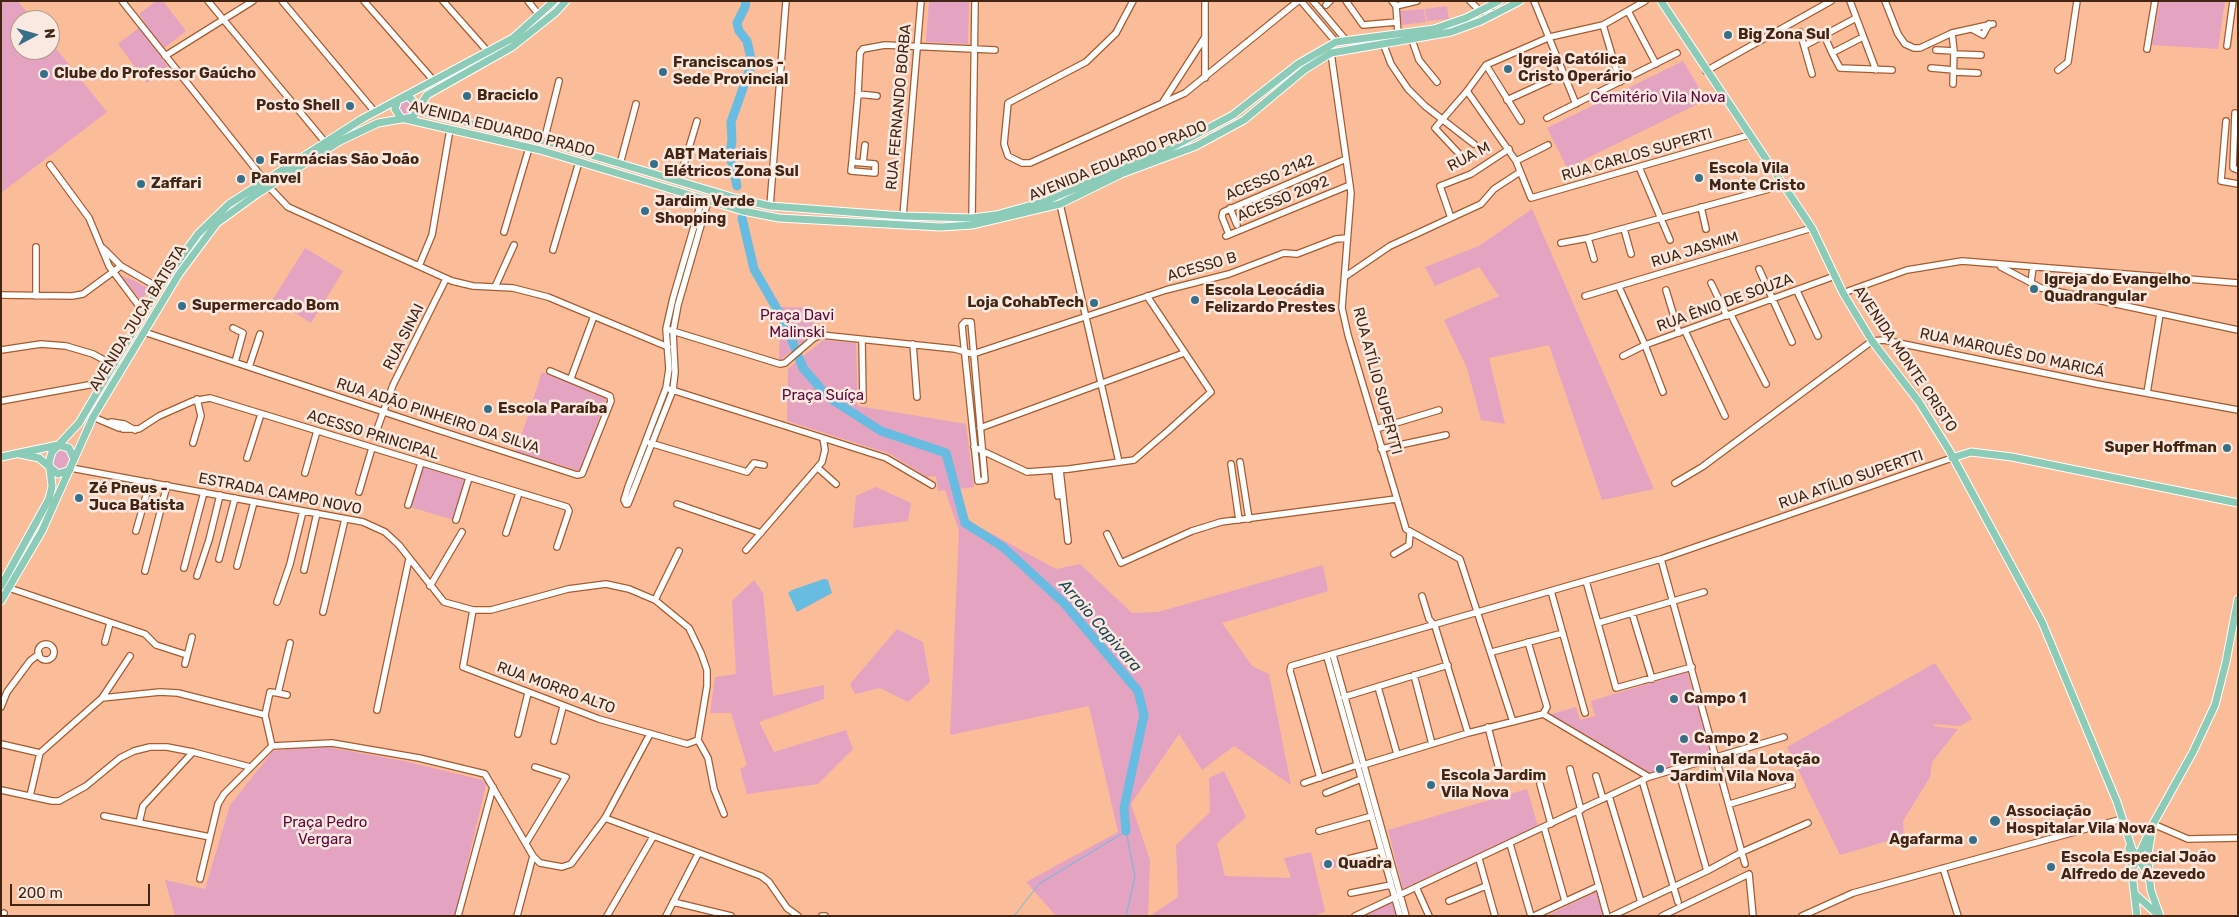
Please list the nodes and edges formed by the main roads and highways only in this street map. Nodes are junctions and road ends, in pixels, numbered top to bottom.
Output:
1 (554, 1) edge
2 (566, 1) edge
3 (1498, 1) edge
4 (1520, 1) edge
5 (1661, 1) edge
6 (401, 98) junction
7 (419, 106) junction
8 (1231, 116) junction
9 (406, 120) junction
10 (1236, 124) junction
11 (1192, 138) junction
12 (1196, 146) junction
13 (606, 160) junction
14 (594, 166) junction
15 (267, 184) junction
16 (699, 187) junction
17 (1076, 188) junction
18 (1057, 196) junction
19 (705, 200) junction
20 (1060, 204) junction
21 (58, 445) junction
22 (18, 454) junction
23 (1, 457) edge
24 (1952, 458) junction
25 (74, 459) junction
26 (51, 469) junction
27 (70, 469) junction
28 (2238, 503) edge
29 (8, 588) edge
30 (2238, 598) edge
31 (1, 601) edge
32 (2153, 824) junction
33 (2126, 833) junction
34 (2137, 858) junction
35 (2133, 868) junction
36 (2149, 876) junction
37 (2151, 891) junction
38 (2135, 892) junction
39 (2144, 903) junction
40 (2136, 914) edge
41 (2159, 916) edge

1 - 6 main road, AVENIDA JUCA BATISTA
2 - 7 main road
3 - 8 main road, AVENIDA EDUARDO PRADO
4 - 10 main road, AVENIDA EDUARDO PRADO
5 - 24 main road, AVENIDA MONTE CRISTO
6 - 7 main road, AVENIDA EDUARDO PRADO
6 - 9 main road, AVENIDA EDUARDO PRADO
6 - 15 main road, AVENIDA JUCA BATISTA
7 - 9 main road
7 - 13 main road, AVENIDA EDUARDO PRADO
8 - 10 main road
8 - 11 main road, AVENIDA EDUARDO PRADO
9 - 14 main road, AVENIDA EDUARDO PRADO
9 - 15 main road, AVENIDA JUCA BATISTA
10 - 12 main road, AVENIDA EDUARDO PRADO
11 - 12 main road
11 - 17 main road, AVENIDA EDUARDO PRADO
12 - 20 main road, AVENIDA EDUARDO PRADO
13 - 14 main road
13 - 16 main road, AVENIDA EDUARDO PRADO
14 - 19 main road, AVENIDA EDUARDO PRADO
15 - 21 main road, AVENIDA JUCA BATISTA
15 - 25 main road, AVENIDA JUCA BATISTA
16 - 18 main road, AVENIDA EDUARDO PRADO
16 - 19 main road
17 - 18 main road, AVENIDA EDUARDO PRADO
17 - 20 main road
18 - 20 main road
19 - 20 main road, AVENIDA EDUARDO PRADO
21 - 22 main road
21 - 25 main road
21 - 26 main road
22 - 23 main road
22 - 26 main road
24 - 28 main road, RUA ATÍLIO SUPERTTI
24 - 33 main road, AVENIDA MONTE CRISTO
25 - 27 main road
26 - 27 main road
26 - 29 main road
27 - 29 main road
29 - 31 main road
30 - 32 main road
32 - 34 main road
32 - 36 main road
33 - 34 main road, AVENIDA MONTE CRISTO
33 - 35 main road, AVENIDA MONTE CRISTO
34 - 35 main road
34 - 36 main road, AVENIDA MONTE CRISTO
35 - 38 main road, AVENIDA MONTE CRISTO
36 - 37 main road
37 - 39 main road
37 - 41 main road
38 - 39 main road
38 - 40 main road, AVENIDA MONTE CRISTO
39 - 40 main road
39 - 41 main road

